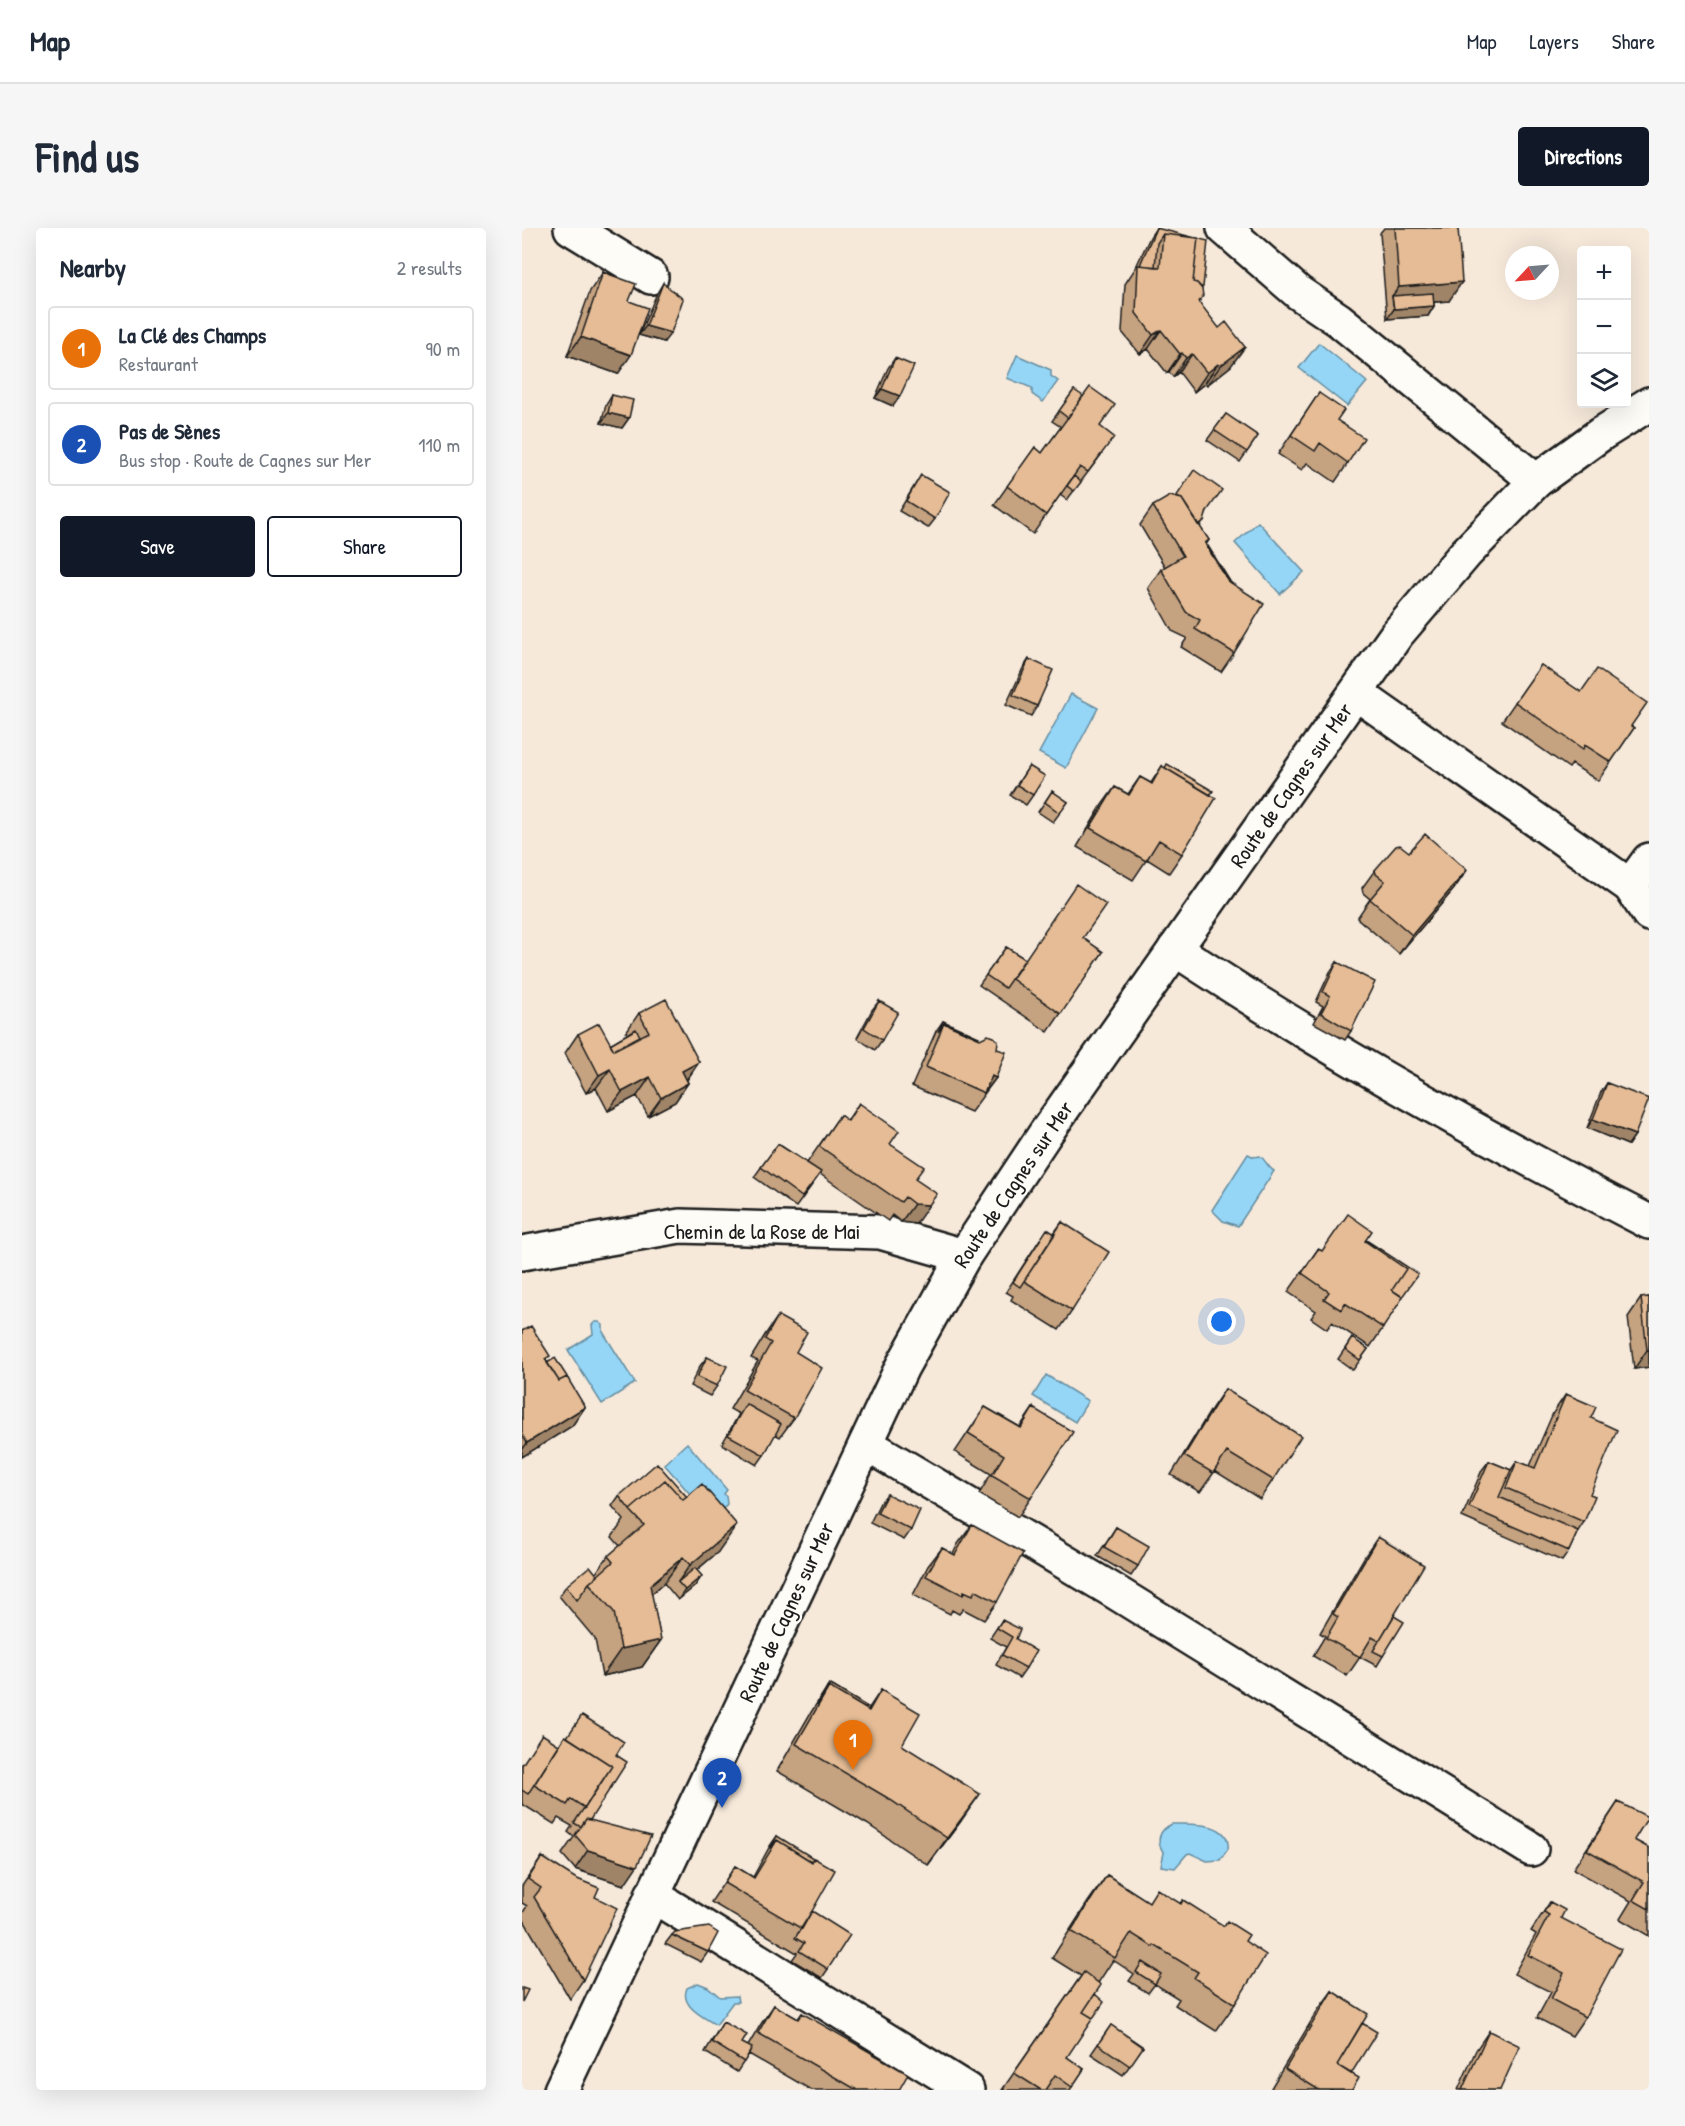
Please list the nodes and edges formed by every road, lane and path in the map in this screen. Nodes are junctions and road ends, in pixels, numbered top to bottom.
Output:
1 (571, 228) edge
2 (1224, 228) edge
3 (651, 277) dead end
4 (1649, 404) edge
5 (1536, 481) junction
6 (1356, 693) junction
7 (1649, 860) edge
8 (1630, 886) junction
9 (1649, 914) edge
10 (1175, 949) junction
11 (1649, 1222) edge
12 (522, 1253) edge
13 (964, 1256) junction
14 (866, 1444) junction
15 (1531, 1849) dead end
16 (652, 1895) junction
17 (561, 2090) edge
18 (967, 2090) edge

1 - 3 main road
2 - 5 main road
4 - 5 main road, Route de Cagnes sur Mer
5 - 6 main road, Route de Cagnes sur Mer
6 - 8 main road
6 - 10 main road, Route de Cagnes sur Mer
7 - 8 main road
8 - 9 main road
10 - 11 main road
10 - 13 main road, Route de Cagnes sur Mer
12 - 13 main road, Chemin de la Rose de Mai
13 - 14 main road, Route de Cagnes sur Mer
14 - 15 main road
14 - 16 main road, Route de Cagnes sur Mer
16 - 17 main road, Route de Cagnes sur Mer
16 - 18 main road

